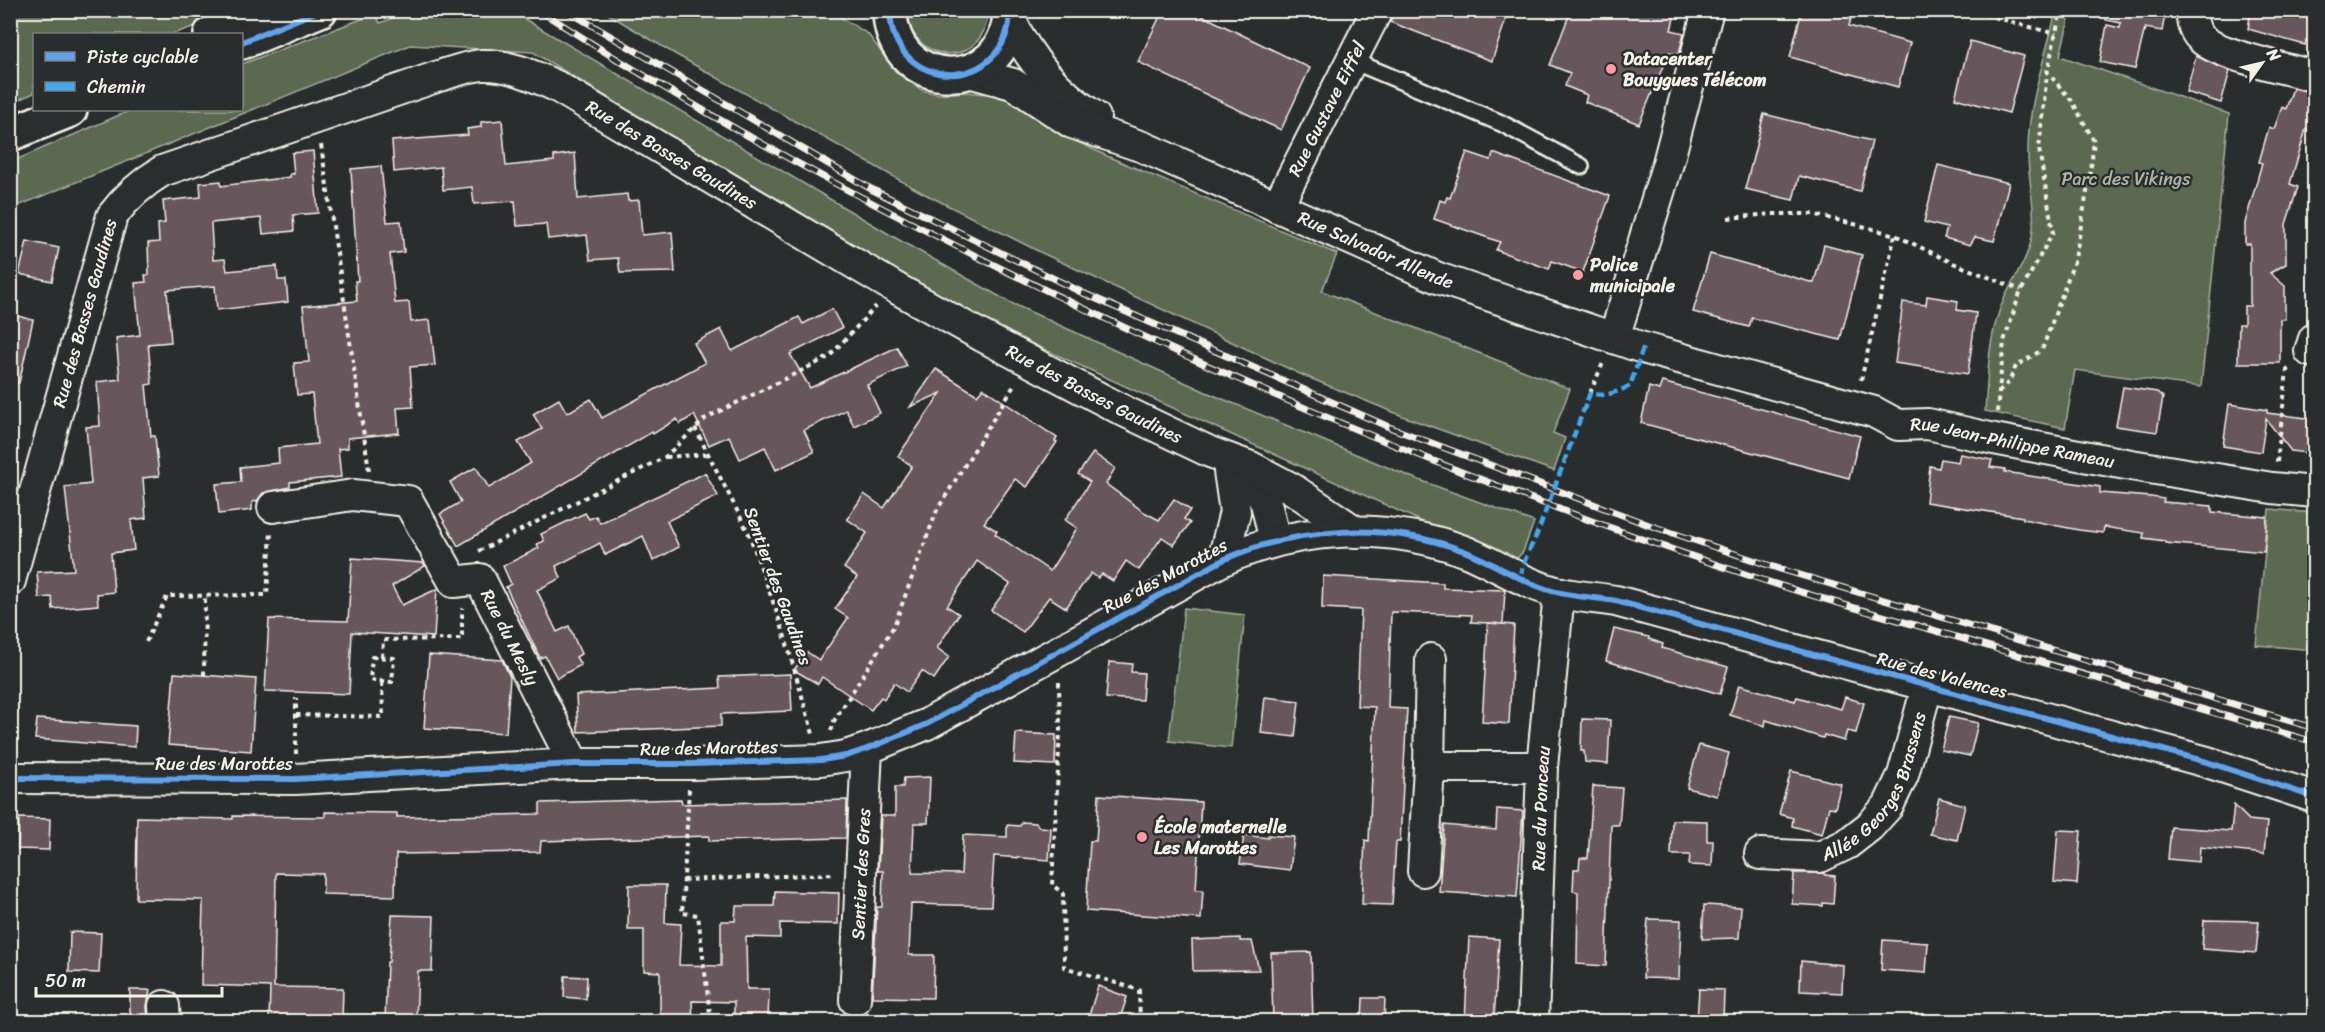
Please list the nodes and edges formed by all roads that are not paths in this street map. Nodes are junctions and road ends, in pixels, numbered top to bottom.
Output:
1 (271, 10) edge
2 (320, 10) edge
3 (1377, 10) edge
4 (1708, 10) edge
5 (2191, 10) edge
6 (1010, 15) edge
7 (884, 16) edge
8 (214, 33) edge
9 (243, 42) edge
10 (1353, 61) junction
11 (969, 72) junction
12 (2314, 76) edge
13 (33, 105) edge
14 (68, 111) edge
15 (10, 116) edge
16 (10, 134) edge
17 (1143, 147) junction
18 (1581, 166) dead end
19 (1277, 207) junction
20 (1614, 338) junction
21 (1219, 461) junction
22 (1291, 488) junction
23 (2314, 492) edge
24 (273, 507) road end
25 (1356, 532) junction
26 (1286, 538) junction
27 (1223, 560) junction
28 (10, 581) edge
29 (1559, 593) junction
30 (1431, 659) dead end
31 (1927, 687) junction
32 (867, 749) junction
33 (574, 764) junction
34 (1429, 767) junction
35 (1542, 767) junction
36 (10, 778) edge
37 (2314, 797) edge
38 (1760, 855) dead end
39 (1423, 871) dead end
40 (855, 1000) dead end
41 (1533, 1022) edge

1 - 8 main road
2 - 9 main road
3 - 10 street, Rue Gustave Eiffel
4 - 20 street
5 - 12 street
6 - 11 main road
6 - 17 street, Rue Salvador Allende
7 - 11 main road
10 - 18 lane
10 - 19 street, Rue Gustave Eiffel
11 - 17 street, Rue Salvador Allende
13 - 15 main road
14 - 16 main road
17 - 19 street, Rue Salvador Allende
19 - 20 street, Rue Salvador Allende
20 - 23 street, Rue Jean-Philippe Rameau
21 - 22 street, Rue des Basses Gaudines
21 - 26 street
21 - 27 street, Rue des Marottes
21 - 28 street, Rue des Basses Gaudines
22 - 25 street, Rue des Basses Gaudines
22 - 26 street
24 - 33 street, Rue du Mesly
25 - 26 street, Rue des Marottes
25 - 29 street
26 - 27 street, Rue des Marottes
27 - 32 street, Rue des Marottes
29 - 31 street, Rue des Valences
29 - 35 street, Rue du Ponceau
30 - 34 street
31 - 37 street, Rue des Valences
31 - 38 street, Allée Georges Brassens
32 - 33 street, Rue des Marottes
32 - 40 street, Sentier des Gres
33 - 36 street, Rue des Marottes
34 - 35 street
34 - 39 street
35 - 41 street, Rue du Ponceau

